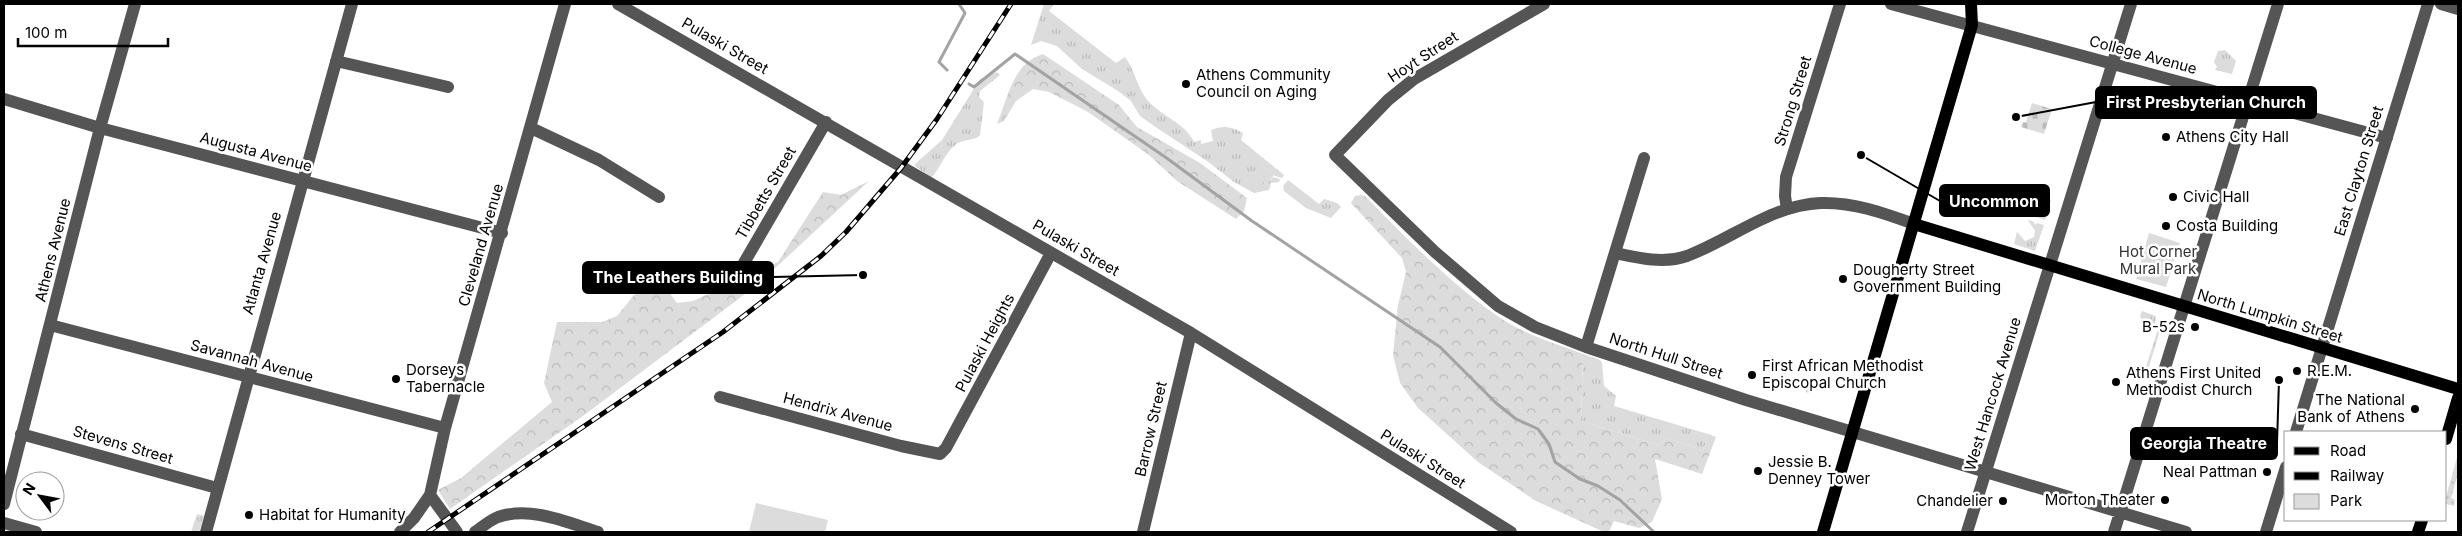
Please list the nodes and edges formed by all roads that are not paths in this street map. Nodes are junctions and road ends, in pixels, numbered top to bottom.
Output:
1 (135, 4) edge
2 (352, 4) edge
3 (564, 4) edge
4 (618, 4) edge
5 (1544, 4) edge
6 (1840, 4) edge
7 (1892, 4) edge
8 (1972, 4) edge
9 (2131, 4) edge
10 (2278, 4) edge
11 (2428, 4) edge
12 (2441, 4) edge
13 (2458, 9) edge
14 (1972, 25) junction
15 (336, 61) junction
16 (2112, 65) junction
17 (448, 87) dead end
18 (4, 99) edge
19 (2248, 100) junction
20 (826, 122) junction
21 (100, 128) junction
22 (530, 128) junction
23 (2387, 138) junction
24 (1335, 155) joint
25 (1644, 158) dead end
26 (303, 180) junction
27 (659, 197) dead end
28 (1787, 209) junction
29 (1914, 224) junction
30 (502, 233) junction
31 (1051, 253) junction
32 (1615, 253) junction
33 (2050, 266) junction
34 (734, 280) dead end
35 (2184, 306) junction
36 (50, 325) junction
37 (1190, 333) junction
38 (1586, 348) junction
39 (2322, 349) junction
40 (248, 376) junction
41 (2458, 389) edge
42 (720, 397) dead end
43 (2458, 398) edge
44 (446, 428) junction
45 (1853, 430) junction
46 (2296, 431) edge
47 (21, 434) junction
48 (2447, 436) edge
49 (946, 448) joint
50 (1986, 472) junction
51 (2284, 474) edge
52 (217, 488) junction
53 (430, 495) junction
54 (4, 504) edge
55 (2121, 512) junction
56 (4, 524) edge
57 (36, 532) edge
58 (206, 532) edge
59 (400, 532) edge
60 (457, 532) edge
61 (475, 532) edge
62 (598, 532) edge
63 (1143, 532) edge
64 (1511, 532) edge
65 (1823, 532) edge
66 (1967, 532) edge
67 (2114, 532) edge
68 (2186, 532) edge
69 (2266, 532) edge

1 - 21 street, Athens Avenue
2 - 15 street, Atlanta Avenue
3 - 22 street, Cleveland Avenue
4 - 20 street, Pulaski Street
5 - 24 street, Hoyt Street
6 - 28 street, Strong Street
7 - 14 street, College Avenue
8 - 14 main road
9 - 16 street, West Hancock Avenue
10 - 19 street
11 - 23 street, East Clayton Street
12 - 13 street
14 - 16 street, College Avenue
14 - 29 main road
15 - 17 street
15 - 26 street, Atlanta Avenue
16 - 19 street, College Avenue
16 - 33 street, West Hancock Avenue
18 - 21 street, Augusta Avenue
19 - 23 street, College Avenue
19 - 35 street
20 - 31 street, Pulaski Street
20 - 34 street, Tibbetts Street
21 - 26 street, Augusta Avenue
21 - 36 street, Athens Avenue
22 - 27 street
22 - 30 street, Cleveland Avenue
23 - 39 street, East Clayton Street
24 - 38 street, North Hull Street
25 - 32 street
26 - 30 street, Augusta Avenue
26 - 40 street, Atlanta Avenue
28 - 29 street, North Lumpkin Street
28 - 32 street, North Lumpkin Street
29 - 33 main road, North Lumpkin Street
29 - 45 main road
30 - 44 street, Cleveland Avenue
31 - 37 street, Pulaski Street
31 - 49 street, Pulaski Heights
32 - 38 street
33 - 35 main road, North Lumpkin Street
33 - 50 street, West Hancock Avenue
35 - 39 main road, North Lumpkin Street
35 - 55 street
36 - 40 street, Savannah Avenue
36 - 47 street, Athens Avenue
37 - 63 street, Barrow Street
37 - 64 street, Pulaski Street
38 - 45 street, North Hull Street
39 - 41 main road, North Lumpkin Street
39 - 46 street, East Clayton Street
40 - 44 street, Savannah Avenue
40 - 52 street, Atlanta Avenue
42 - 49 street, Hendrix Avenue
43 - 48 main road
44 - 53 street, Cleveland Avenue
45 - 50 street, North Hull Street
45 - 65 main road
47 - 52 street, Stevens Street
47 - 54 street, Athens Avenue
50 - 55 street, North Hull Street
50 - 66 street, West Hancock Avenue
51 - 69 street
52 - 58 street, Atlanta Avenue
53 - 59 street, Cleveland Avenue
53 - 60 street
55 - 67 street
55 - 68 street, North Hull Street
56 - 57 street
61 - 62 street

